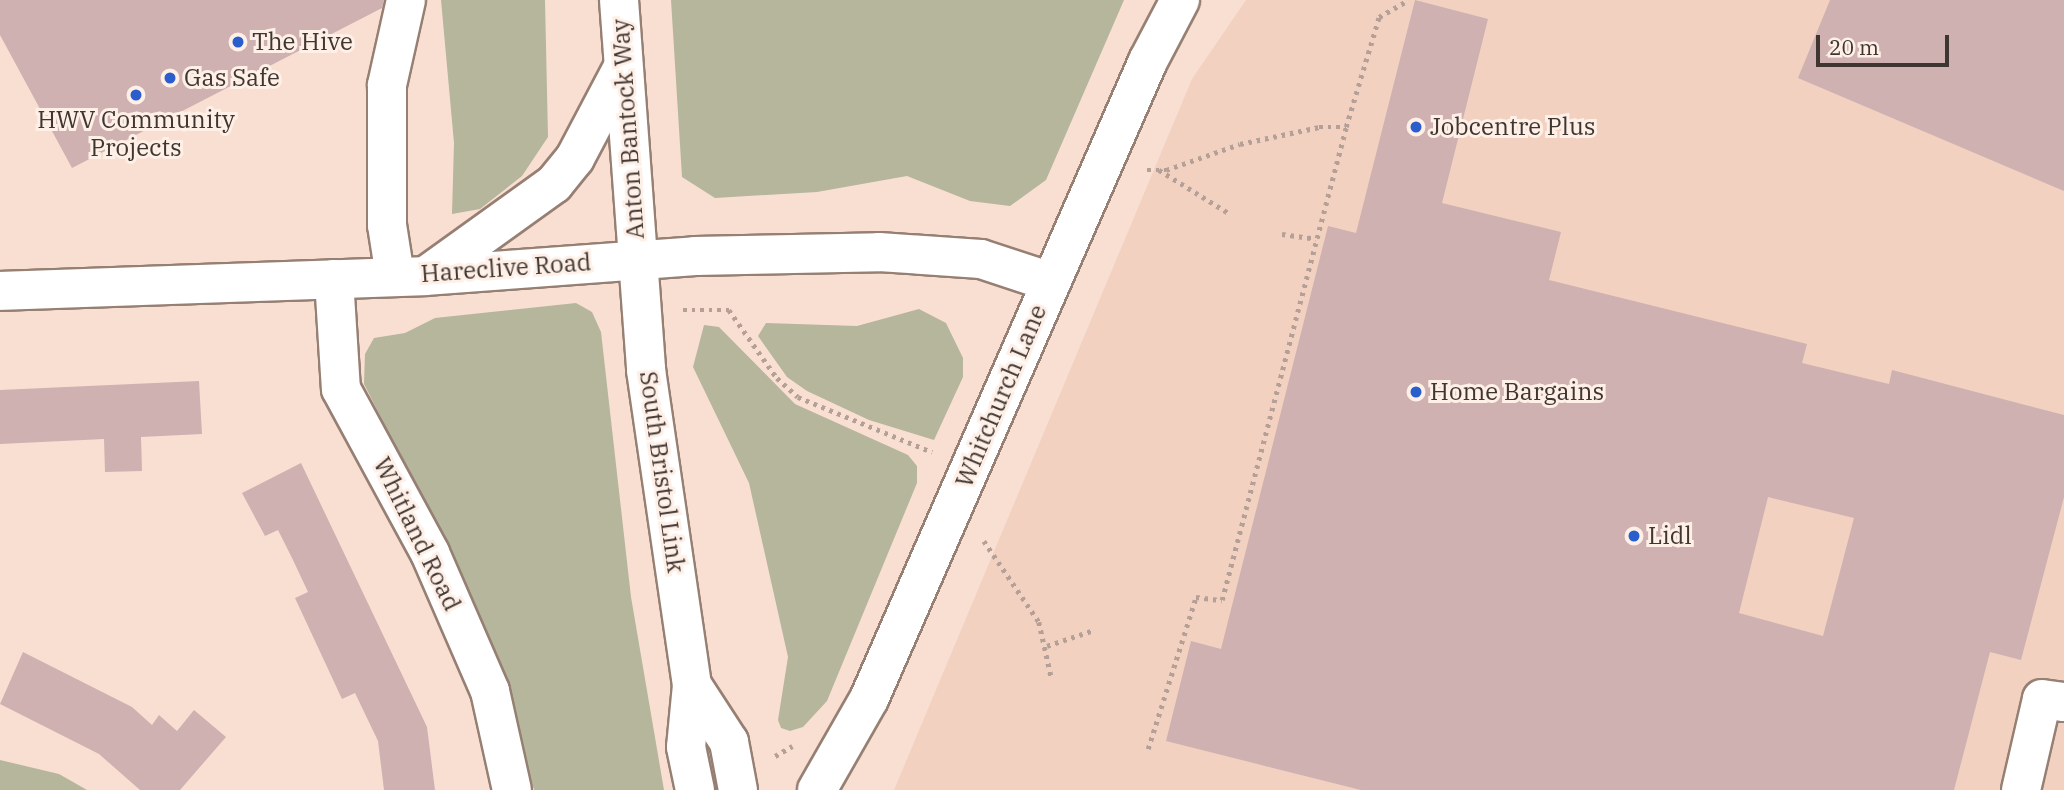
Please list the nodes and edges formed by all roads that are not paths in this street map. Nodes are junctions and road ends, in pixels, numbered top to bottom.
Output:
1 (405, 0) edge
2 (620, 0) edge
3 (1180, 0) edge
4 (623, 68) junction
5 (637, 259) junction
6 (410, 276) junction
7 (334, 279) junction
8 (1051, 282) junction
9 (0, 291) edge
10 (692, 685) junction
11 (2064, 702) edge
12 (512, 790) edge
13 (695, 790) edge
14 (738, 790) edge
15 (817, 790) edge
16 (2021, 790) edge

1 - 6 main road
2 - 4 main road, Anton Bantock Way
3 - 8 main road, Whitchurch Lane
4 - 5 main road, Anton Bantock Way
4 - 6 main road
5 - 6 main road, Hareclive Road
5 - 8 main road, Hareclive Road
5 - 10 main road, South Bristol Link
6 - 7 main road, Hareclive Road
7 - 9 main road, Hareclive Road
7 - 12 main road, Whitland Road
8 - 15 main road, Whitchurch Lane
10 - 13 main road, South Bristol Link
10 - 14 main road, South Bristol Link
11 - 16 main road

